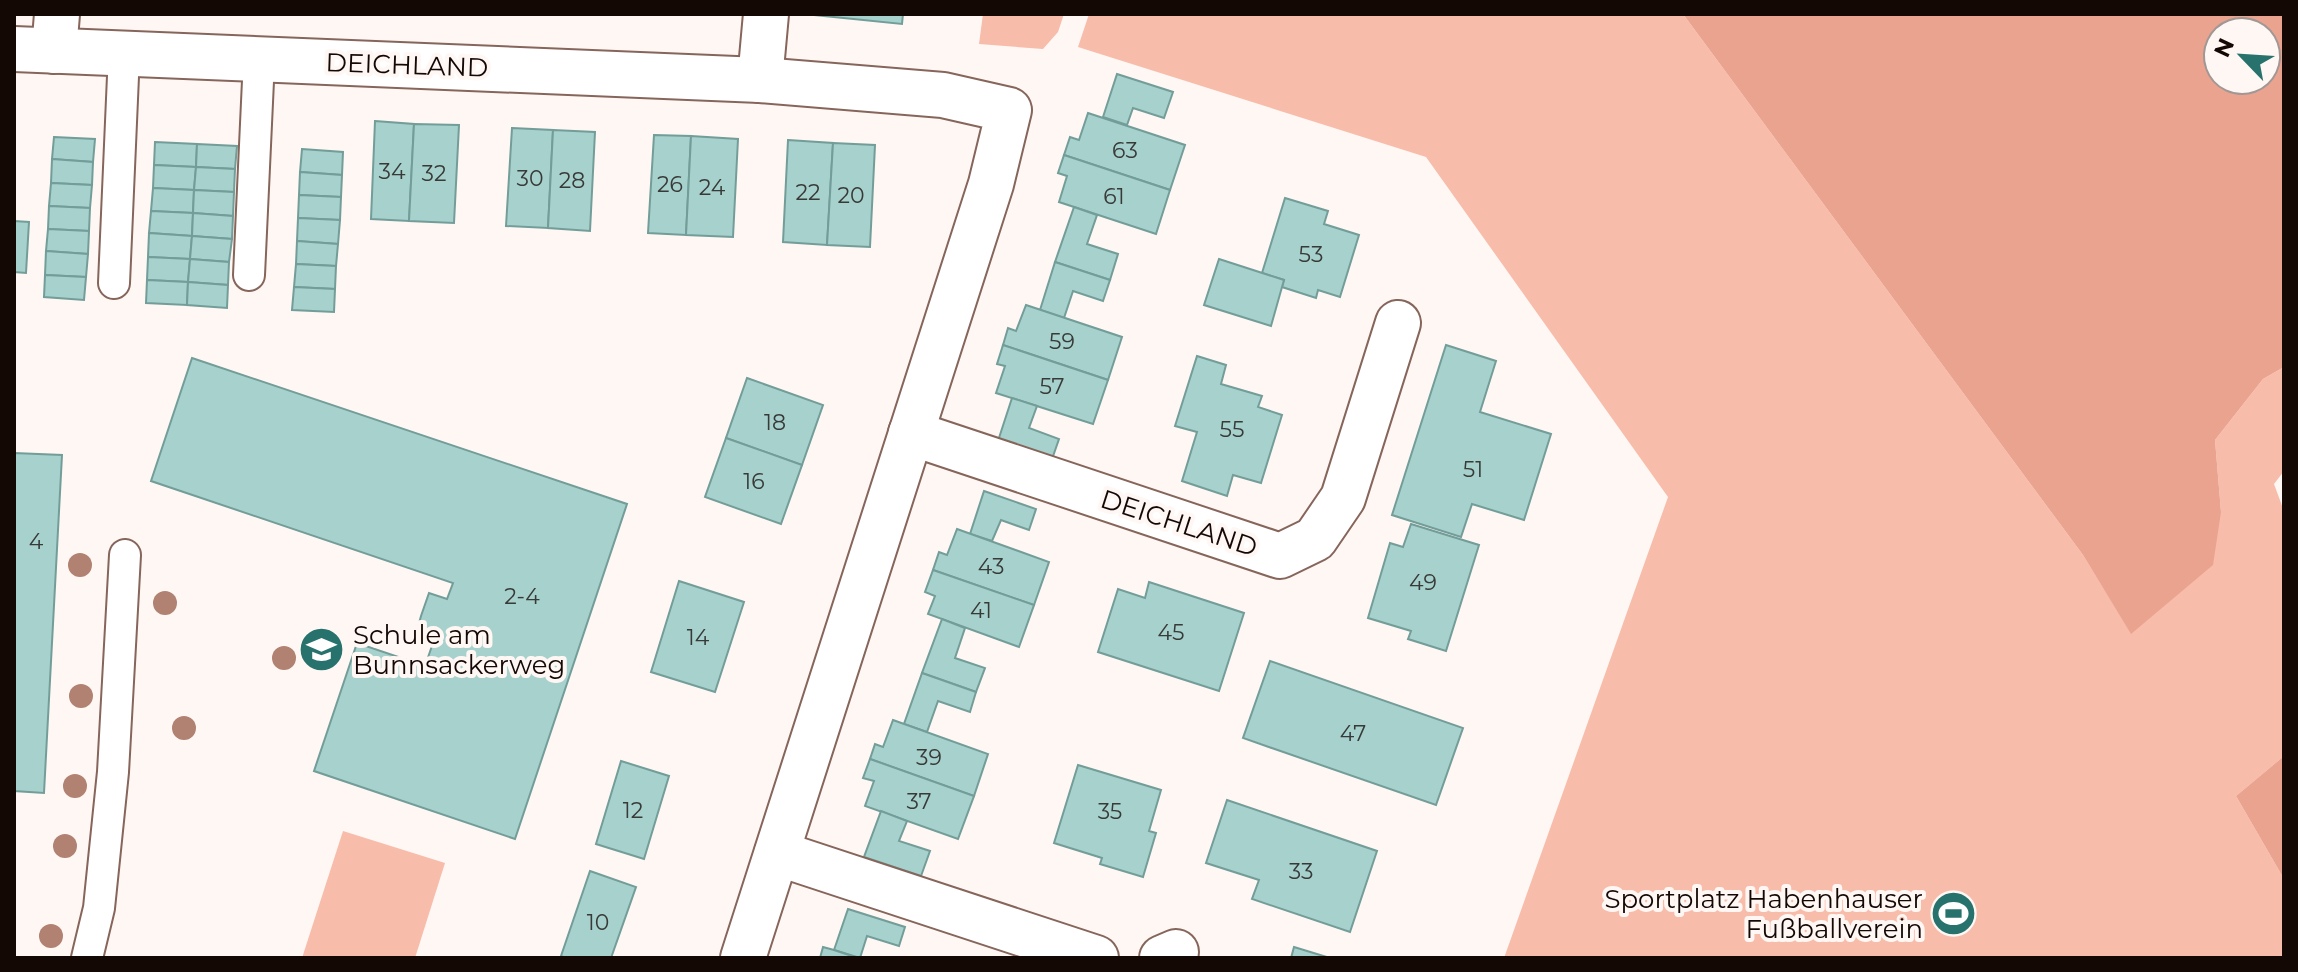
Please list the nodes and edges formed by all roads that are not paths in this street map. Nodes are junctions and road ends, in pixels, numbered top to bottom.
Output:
1 (766, 14) edge
2 (42, 38) edge
3 (124, 53) junction
4 (259, 59) junction
5 (760, 80) junction
6 (249, 275) dead end
7 (114, 283) dead end
8 (1398, 323) dead end
9 (911, 433) junction
10 (125, 555) dead end
11 (777, 853) junction
12 (87, 958) edge
13 (743, 958) edge
14 (1096, 958) edge

1 - 5 street
2 - 3 street, DEICHLAND
3 - 4 street, DEICHLAND
3 - 7 lane
4 - 5 street, DEICHLAND
4 - 6 lane
5 - 9 street, DEICHLAND
8 - 9 street, DEICHLAND
9 - 11 street, DEICHLAND
10 - 12 lane
11 - 13 street, DEICHLAND
11 - 14 street

